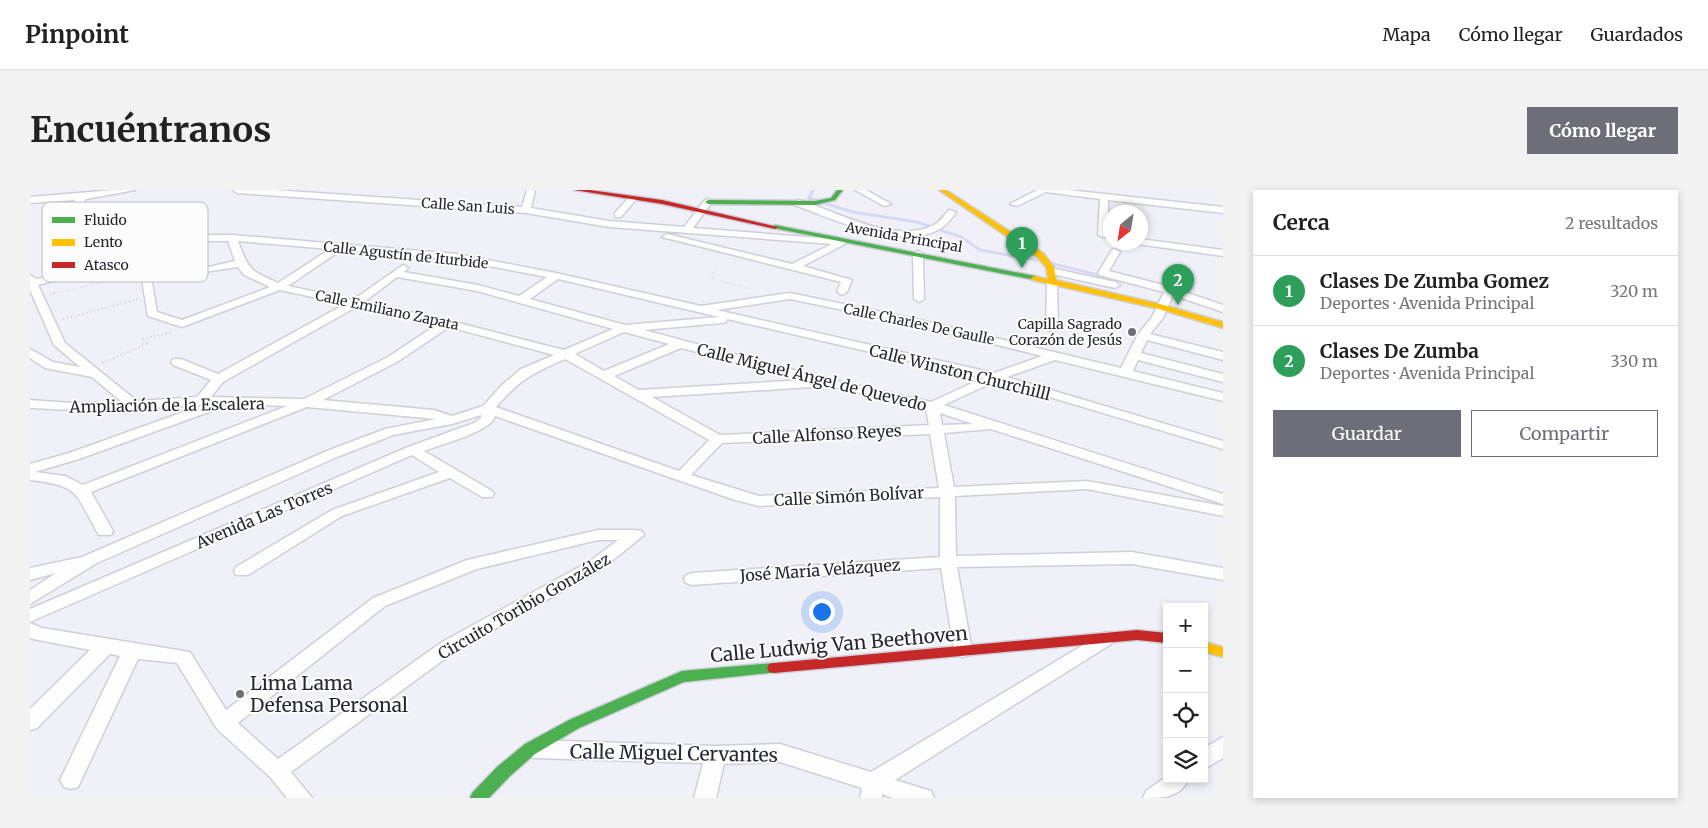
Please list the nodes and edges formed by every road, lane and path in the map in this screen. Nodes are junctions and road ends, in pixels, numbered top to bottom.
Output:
1 (131, 190) edge
2 (237, 190) edge
3 (336, 190) edge
4 (399, 190) edge
5 (531, 190) edge
6 (577, 190) edge
7 (840, 190) edge
8 (859, 190) edge
9 (942, 190) edge
10 (1045, 190) edge
11 (270, 191) edge
12 (83, 197) junction
13 (329, 197) junction
14 (633, 198) junction
15 (1104, 198) junction
16 (30, 200) edge
17 (390, 201) junction
18 (78, 202) edge
19 (798, 203) junction
20 (887, 204) dead end
21 (1014, 204) dead end
22 (1104, 205) edge
23 (706, 206) junction
24 (526, 210) junction
25 (1223, 210) edge
26 (952, 212) dead end
27 (618, 215) dead end
28 (610, 224) junction
29 (686, 231) junction
30 (208, 238) edge
31 (232, 238) junction
32 (842, 242) junction
33 (1148, 243) edge
34 (338, 248) junction
35 (1115, 252) dead end
36 (1223, 253) edge
37 (418, 254) junction
38 (918, 254) junction
39 (241, 263) junction
40 (716, 267) dead end
41 (794, 267) junction
42 (1180, 269) dead end
43 (208, 270) edge
44 (1051, 273) junction
45 (396, 274) junction
46 (556, 276) junction
47 (31, 280) edge
48 (104, 282) edge
49 (147, 282) edge
50 (279, 287) junction
51 (1127, 288) dead end
52 (754, 290) dead end
53 (842, 292) dead end
54 (39, 296) junction
55 (149, 296) junction
56 (1166, 298) junction
57 (920, 299) dead end
58 (521, 300) junction
59 (357, 302) junction
60 (694, 309) junction
61 (1223, 309) edge
62 (736, 319) junction
63 (178, 322) junction
64 (50, 323) junction
65 (447, 323) junction
66 (1222, 325) edge
67 (622, 329) junction
68 (1052, 329) dead end
69 (1143, 336) junction
70 (680, 344) junction
71 (30, 353) edge
72 (565, 354) junction
73 (1057, 355) junction
74 (1134, 355) junction
75 (1223, 356) edge
76 (177, 362) dead end
77 (101, 370) junction
78 (1126, 374) junction
79 (605, 375) junction
80 (996, 377) junction
81 (1223, 378) edge
82 (219, 379) junction
83 (827, 382) junction
84 (638, 394) junction
85 (1223, 397) edge
86 (201, 401) junction
87 (226, 401) junction
88 (310, 403) junction
89 (30, 404) edge
90 (133, 404) junction
91 (932, 406) junction
92 (488, 409) junction
93 (452, 420) junction
94 (997, 427) junction
95 (935, 429) junction
96 (718, 439) junction
97 (1223, 445) edge
98 (413, 450) junction
99 (30, 468) edge
100 (450, 473) junction
101 (30, 476) edge
102 (682, 476) junction
103 (82, 490) junction
104 (948, 490) junction
105 (487, 494) dead end
106 (1223, 499) edge
107 (1223, 511) edge
108 (105, 531) dead end
109 (91, 560) junction
110 (948, 562) junction
111 (242, 571) dead end
112 (30, 574) edge
113 (1223, 574) edge
114 (692, 579) dead end
115 (30, 598) edge
116 (30, 616) edge
117 (30, 630) edge
118 (1163, 638) edge
119 (1105, 639) junction
120 (107, 645) junction
121 (1208, 648) edge
122 (963, 650) junction
123 (132, 651) junction
124 (1223, 652) edge
125 (30, 722) edge
126 (224, 723) junction
127 (1223, 746) edge
128 (530, 749) junction
129 (716, 755) junction
130 (1208, 757) edge
131 (277, 771) junction
132 (71, 780) dead end
133 (1173, 783) edge
134 (872, 790) edge
135 (301, 798) edge
136 (478, 798) edge
137 (705, 798) edge
138 (923, 798) edge
139 (1154, 798) edge

1 - 12 street
2 - 11 street, Calle San Luis
3 - 13 street
4 - 17 street
5 - 24 street
6 - 14 street, Avenida Principal
7 - 19 street
8 - 20 street
9 - 44 street
10 - 15 street
10 - 21 street
11 - 13 street, Calle San Luis
12 - 16 street
12 - 18 street
13 - 17 street, Calle San Luis
14 - 23 street, Avenida Principal
14 - 27 street
15 - 22 street
15 - 25 street
17 - 24 street, Calle San Luis
19 - 23 street
19 - 26 street
23 - 29 street
23 - 32 street, Avenida Principal
24 - 28 street, Calle San Luis
28 - 29 street, Calle San Luis
28 - 41 street, Calle San Luis
29 - 32 street, Calle San Luis
30 - 31 street, Calle Agustín de Iturbide
31 - 34 street, Calle Agustín de Iturbide
31 - 39 street
32 - 38 street, Avenida Principal
32 - 41 street
33 - 36 street
34 - 37 street, Calle Agustín de Iturbide
34 - 50 street
35 - 56 street
37 - 45 street
37 - 46 street, Calle Agustín de Iturbide
38 - 44 street, Avenida Principal
38 - 57 street
39 - 43 street
39 - 50 street, Calle Emiliano Zapata
40 - 52 path
41 - 53 street, Calle San Luis
42 - 56 street
44 - 51 street
44 - 56 street, Avenida Principal
44 - 68 street
45 - 58 street, Calle Miguel Ángel de Quevedo
45 - 59 street
46 - 58 street
46 - 60 street, Calle Agustín de Iturbide
47 - 54 street
48 - 54 path
49 - 55 street
50 - 59 street, Calle Emiliano Zapata
50 - 63 street
54 - 64 street
55 - 63 street
55 - 64 path
56 - 61 street
56 - 66 street, Avenida Principal
56 - 69 street
58 - 67 street, Calle Miguel Ángel de Quevedo
59 - 65 street, Calle Emiliano Zapata
59 - 82 street
60 - 62 street, Calle Winston Churchilll
60 - 73 street, Calle Charles De Gaulle
62 - 67 street
62 - 80 street, Calle Winston Churchilll
63 - 77 path
64 - 77 street
65 - 72 street, Calle Emiliano Zapata
65 - 88 street
67 - 70 street, Calle Miguel Ángel de Quevedo
67 - 72 street, Avenida Las Torres
69 - 74 street
69 - 75 street
70 - 79 street
70 - 83 street, Calle Miguel Ángel de Quevedo
71 - 77 street
72 - 79 street, Calle Emiliano Zapata
72 - 92 street, Avenida Las Torres
73 - 78 street, Calle Charles De Gaulle
73 - 80 street
74 - 78 street
74 - 81 street
76 - 82 street
77 - 90 street
78 - 85 street, Calle Charles De Gaulle
79 - 84 street, Calle Emiliano Zapata
80 - 91 street
80 - 97 street, Calle Winston Churchilll
82 - 86 street
83 - 84 street
83 - 91 street, Calle Miguel Ángel de Quevedo
84 - 96 street, Calle Emiliano Zapata
86 - 87 street, Ampliación de la Escalera
86 - 90 street, Ampliación de la Escalera
87 - 88 street, Ampliación de la Escalera
87 - 99 street
88 - 93 street, Ampliación de la Escalera
88 - 103 street
89 - 90 street, Ampliación de la Escalera
91 - 94 street, Calle Miguel Ángel de Quevedo
91 - 95 street
92 - 93 street, Avenida Las Torres
92 - 98 street, Avenida Las Torres
92 - 102 street, Calle Simón Bolívar
93 - 109 street, Avenida Las Torres
94 - 95 street, Calle Alfonso Reyes
94 - 106 street, Calle Miguel Ángel de Quevedo
95 - 96 street, Calle Alfonso Reyes
95 - 104 street
96 - 102 street
98 - 100 street
98 - 116 street, Avenida Las Torres
100 - 105 street
100 - 111 street
101 - 103 street
102 - 104 street, Calle Simón Bolívar
103 - 108 street
104 - 107 street, Calle Simón Bolívar
104 - 110 street
109 - 112 street
109 - 115 street, Avenida Las Torres
110 - 113 street, José María Velázquez
110 - 114 street, José María Velázquez
110 - 122 street
117 - 120 street
118 - 119 street, Calle Ludwig Van Beethoven
119 - 122 street, Calle Ludwig Van Beethoven
119 - 134 street
120 - 123 street
120 - 125 street
121 - 124 street
122 - 128 street, Calle Ludwig Van Beethoven
123 - 126 street
123 - 132 street
126 - 131 street
126 - 131 street, Circuito Toribio González
127 - 130 street
128 - 129 street, Calle Miguel Cervantes
128 - 136 street, Calle Ludwig Van Beethoven
129 - 134 street, Calle Miguel Cervantes
129 - 137 street
131 - 135 street
133 - 139 street
134 - 138 street, Calle Miguel Cervantes

